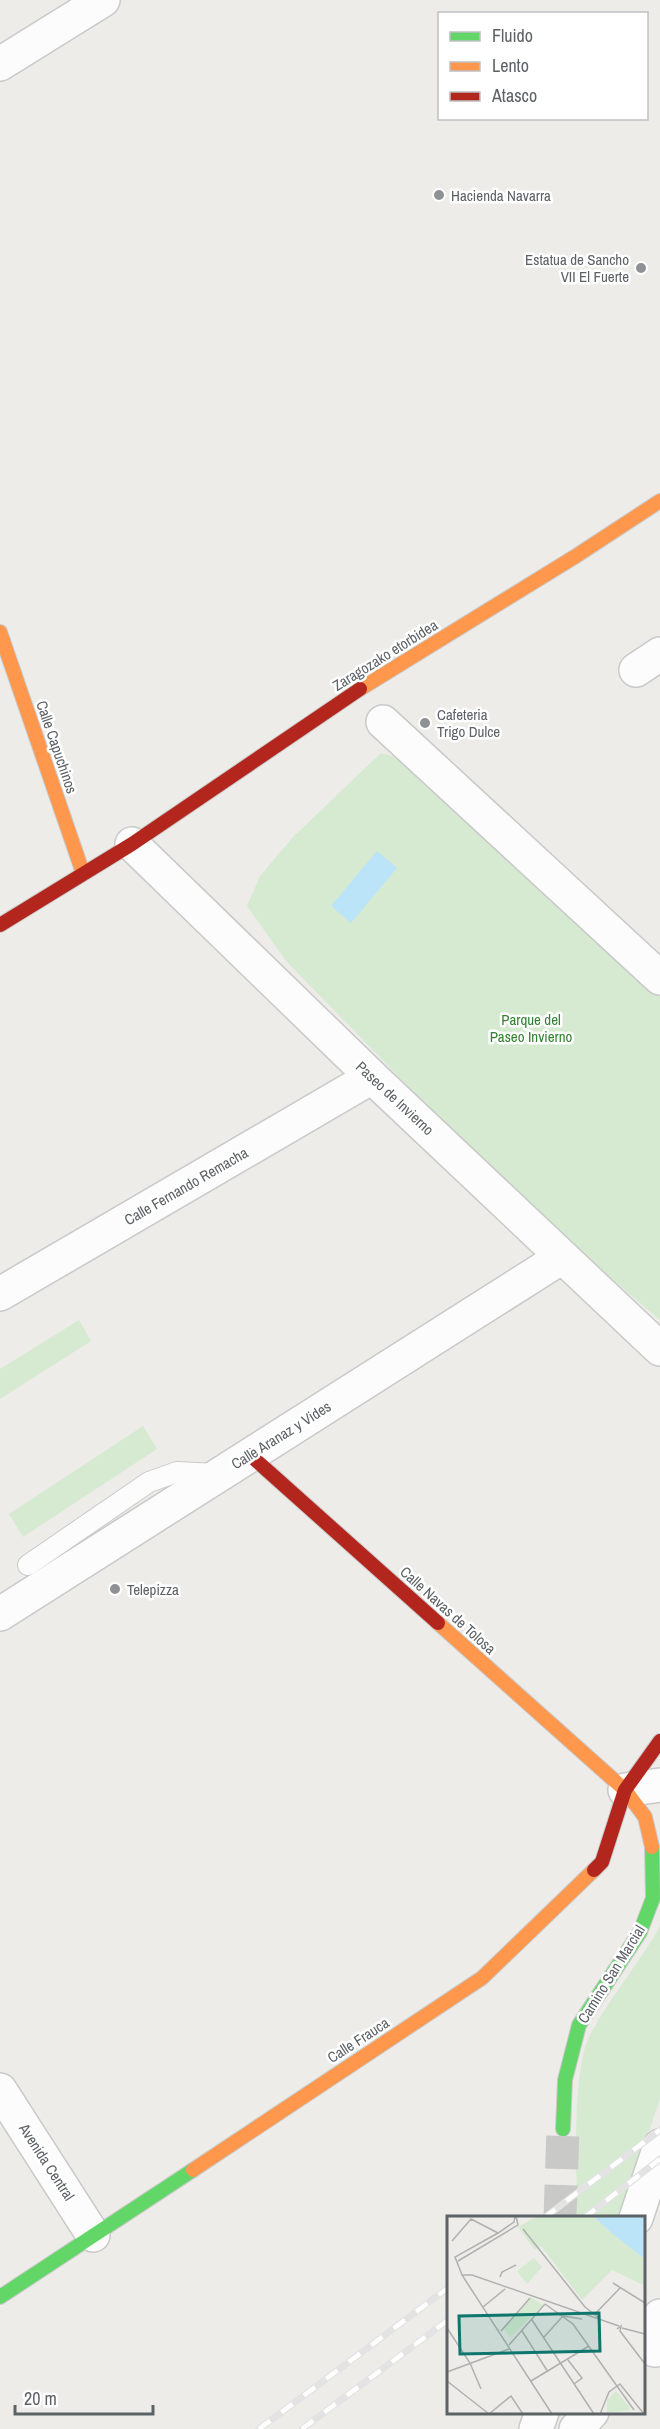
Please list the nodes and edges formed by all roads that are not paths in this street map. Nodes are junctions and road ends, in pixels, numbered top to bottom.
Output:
1 (103, 0) edge
2 (0, 64) edge
3 (660, 501) edge
4 (0, 632) edge
5 (383, 722) dead end
6 (132, 844) junction
7 (83, 873) junction
8 (0, 925) edge
9 (660, 978) edge
10 (372, 1077) junction
11 (562, 1257) junction
12 (0, 1294) edge
13 (660, 1349) edge
14 (250, 1455) junction
15 (219, 1474) junction
16 (28, 1565) dead end
17 (0, 1614) edge
18 (660, 1741) edge
19 (660, 1785) edge
20 (625, 1790) junction
21 (0, 2090) edge
22 (563, 2129) tunnel mouth
23 (660, 2146) edge
24 (636, 2216) edge
25 (93, 2235) junction
26 (0, 2297) edge
27 (645, 2299) edge
28 (660, 2311) edge
29 (660, 2316) edge
30 (653, 2355) edge
31 (541, 2414) edge
32 (568, 2414) edge
33 (590, 2414) edge
34 (536, 2429) edge
35 (564, 2429) edge
36 (576, 2429) edge

1 - 2 street
3 - 6 street, Zaragozako etorbidea
4 - 7 street, Calle Capuchinos
5 - 9 street
6 - 7 street, Zaragozako etorbidea
6 - 10 street, Paseo de Invierno
7 - 8 street
10 - 11 street, Paseo de Invierno
10 - 12 street, Calle Fernando Remacha
11 - 13 street, Paseo de Invierno
11 - 14 street, Calle Aranaz y Vides
14 - 15 street, Calle Aranaz y Vides
14 - 20 street, Calle Navas de Tolosa
15 - 16 lane
15 - 17 street, Calle Aranaz y Vides
18 - 20 street, Calle Frauca
19 - 20 street
20 - 22 street, Camino San Marcial
20 - 25 street, Calle Frauca
21 - 25 street, Avenida Central
23 - 24 street
25 - 26 street, Calle Frauca
27 - 28 street
29 - 30 street
31 - 34 street
32 - 35 street
33 - 36 street

